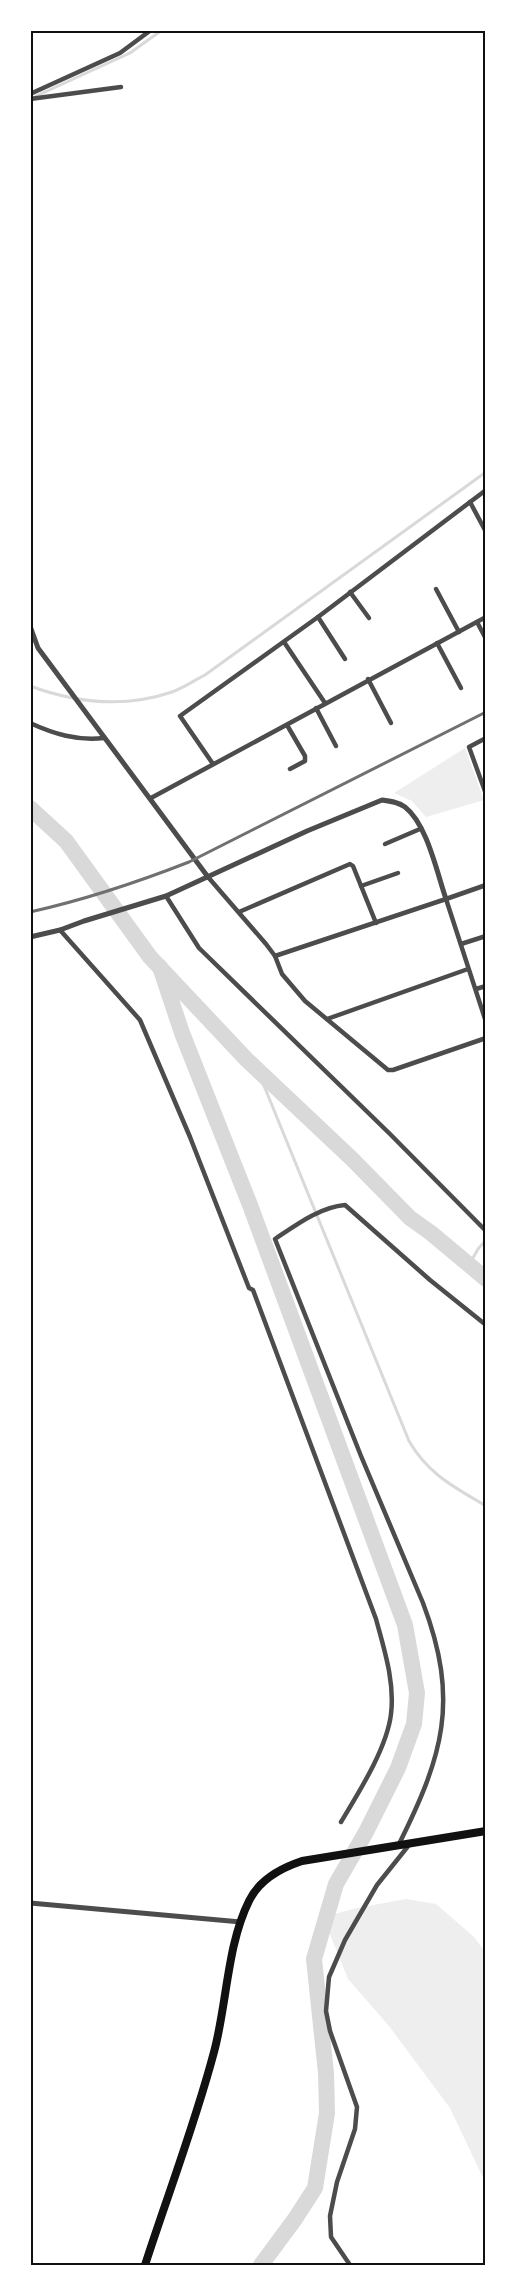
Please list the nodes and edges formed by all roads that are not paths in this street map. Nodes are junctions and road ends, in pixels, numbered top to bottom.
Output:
1 (151, 30) edge
2 (121, 87) dead end
3 (30, 97) edge
4 (486, 490) edge
5 (470, 502) junction
6 (486, 532) edge
7 (436, 589) dead end
8 (350, 592) junction
9 (318, 617) junction
10 (486, 617) edge
11 (369, 618) dead end
12 (477, 622) junction
13 (30, 626) edge
14 (459, 632) junction
15 (486, 639) edge
16 (284, 642) junction
17 (437, 643) junction
18 (345, 659) dead end
19 (368, 679) junction
20 (461, 688) dead end
21 (325, 703) junction
22 (316, 708) junction
23 (30, 723) edge
24 (391, 723) dead end
25 (287, 725) junction
26 (104, 738) junction
27 (486, 738) edge
28 (336, 746) dead end
29 (213, 764) junction
30 (290, 769) dead end
31 (486, 795) edge
32 (151, 798) junction
33 (420, 829) junction
34 (385, 844) dead end
35 (398, 873) dead end
36 (208, 877) junction
37 (486, 885) edge
38 (361, 886) junction
39 (166, 896) junction
40 (446, 898) junction
41 (239, 912) junction
42 (376, 923) junction
43 (60, 930) junction
44 (486, 936) edge
45 (30, 937) edge
46 (461, 944) junction
47 (275, 956) junction
48 (468, 969) junction
49 (486, 986) edge
50 (476, 989) junction
51 (327, 1019) junction
52 (486, 1022) edge
53 (486, 1038) edge
54 (486, 1231) edge
55 (486, 1325) edge
56 (341, 1822) dead end
57 (486, 1831) edge
58 (409, 1845) junction
59 (398, 1846) junction
60 (30, 1903) edge
61 (241, 1922) junction
62 (145, 2265) edge
63 (350, 2265) edge

1 - 3 street
2 - 3 street
4 - 5 street
5 - 6 street
5 - 8 street
7 - 14 street
8 - 9 street
8 - 11 street
9 - 16 street
9 - 18 street
10 - 12 street
12 - 14 street
12 - 15 street
13 - 26 street
14 - 17 street
16 - 21 street
16 - 29 street
17 - 19 street
17 - 20 street
19 - 21 street
19 - 24 street
21 - 22 street
22 - 25 street
22 - 28 street
23 - 26 street
25 - 29 street
25 - 30 street
26 - 32 street
27 - 31 street
29 - 32 street
32 - 36 street
33 - 34 street
33 - 36 street
33 - 40 street
35 - 38 street
36 - 39 street
36 - 41 street
37 - 40 street
38 - 41 street
38 - 42 street
39 - 43 street
39 - 54 street
40 - 42 street
40 - 46 street
41 - 47 street
42 - 47 street
43 - 45 street
43 - 56 street
44 - 46 street
46 - 48 street
47 - 51 street
48 - 50 street
48 - 51 street
49 - 50 street
50 - 52 street
51 - 53 street
55 - 59 street
57 - 58 highway
58 - 59 highway
58 - 63 street
59 - 61 highway
60 - 61 street
61 - 62 highway

